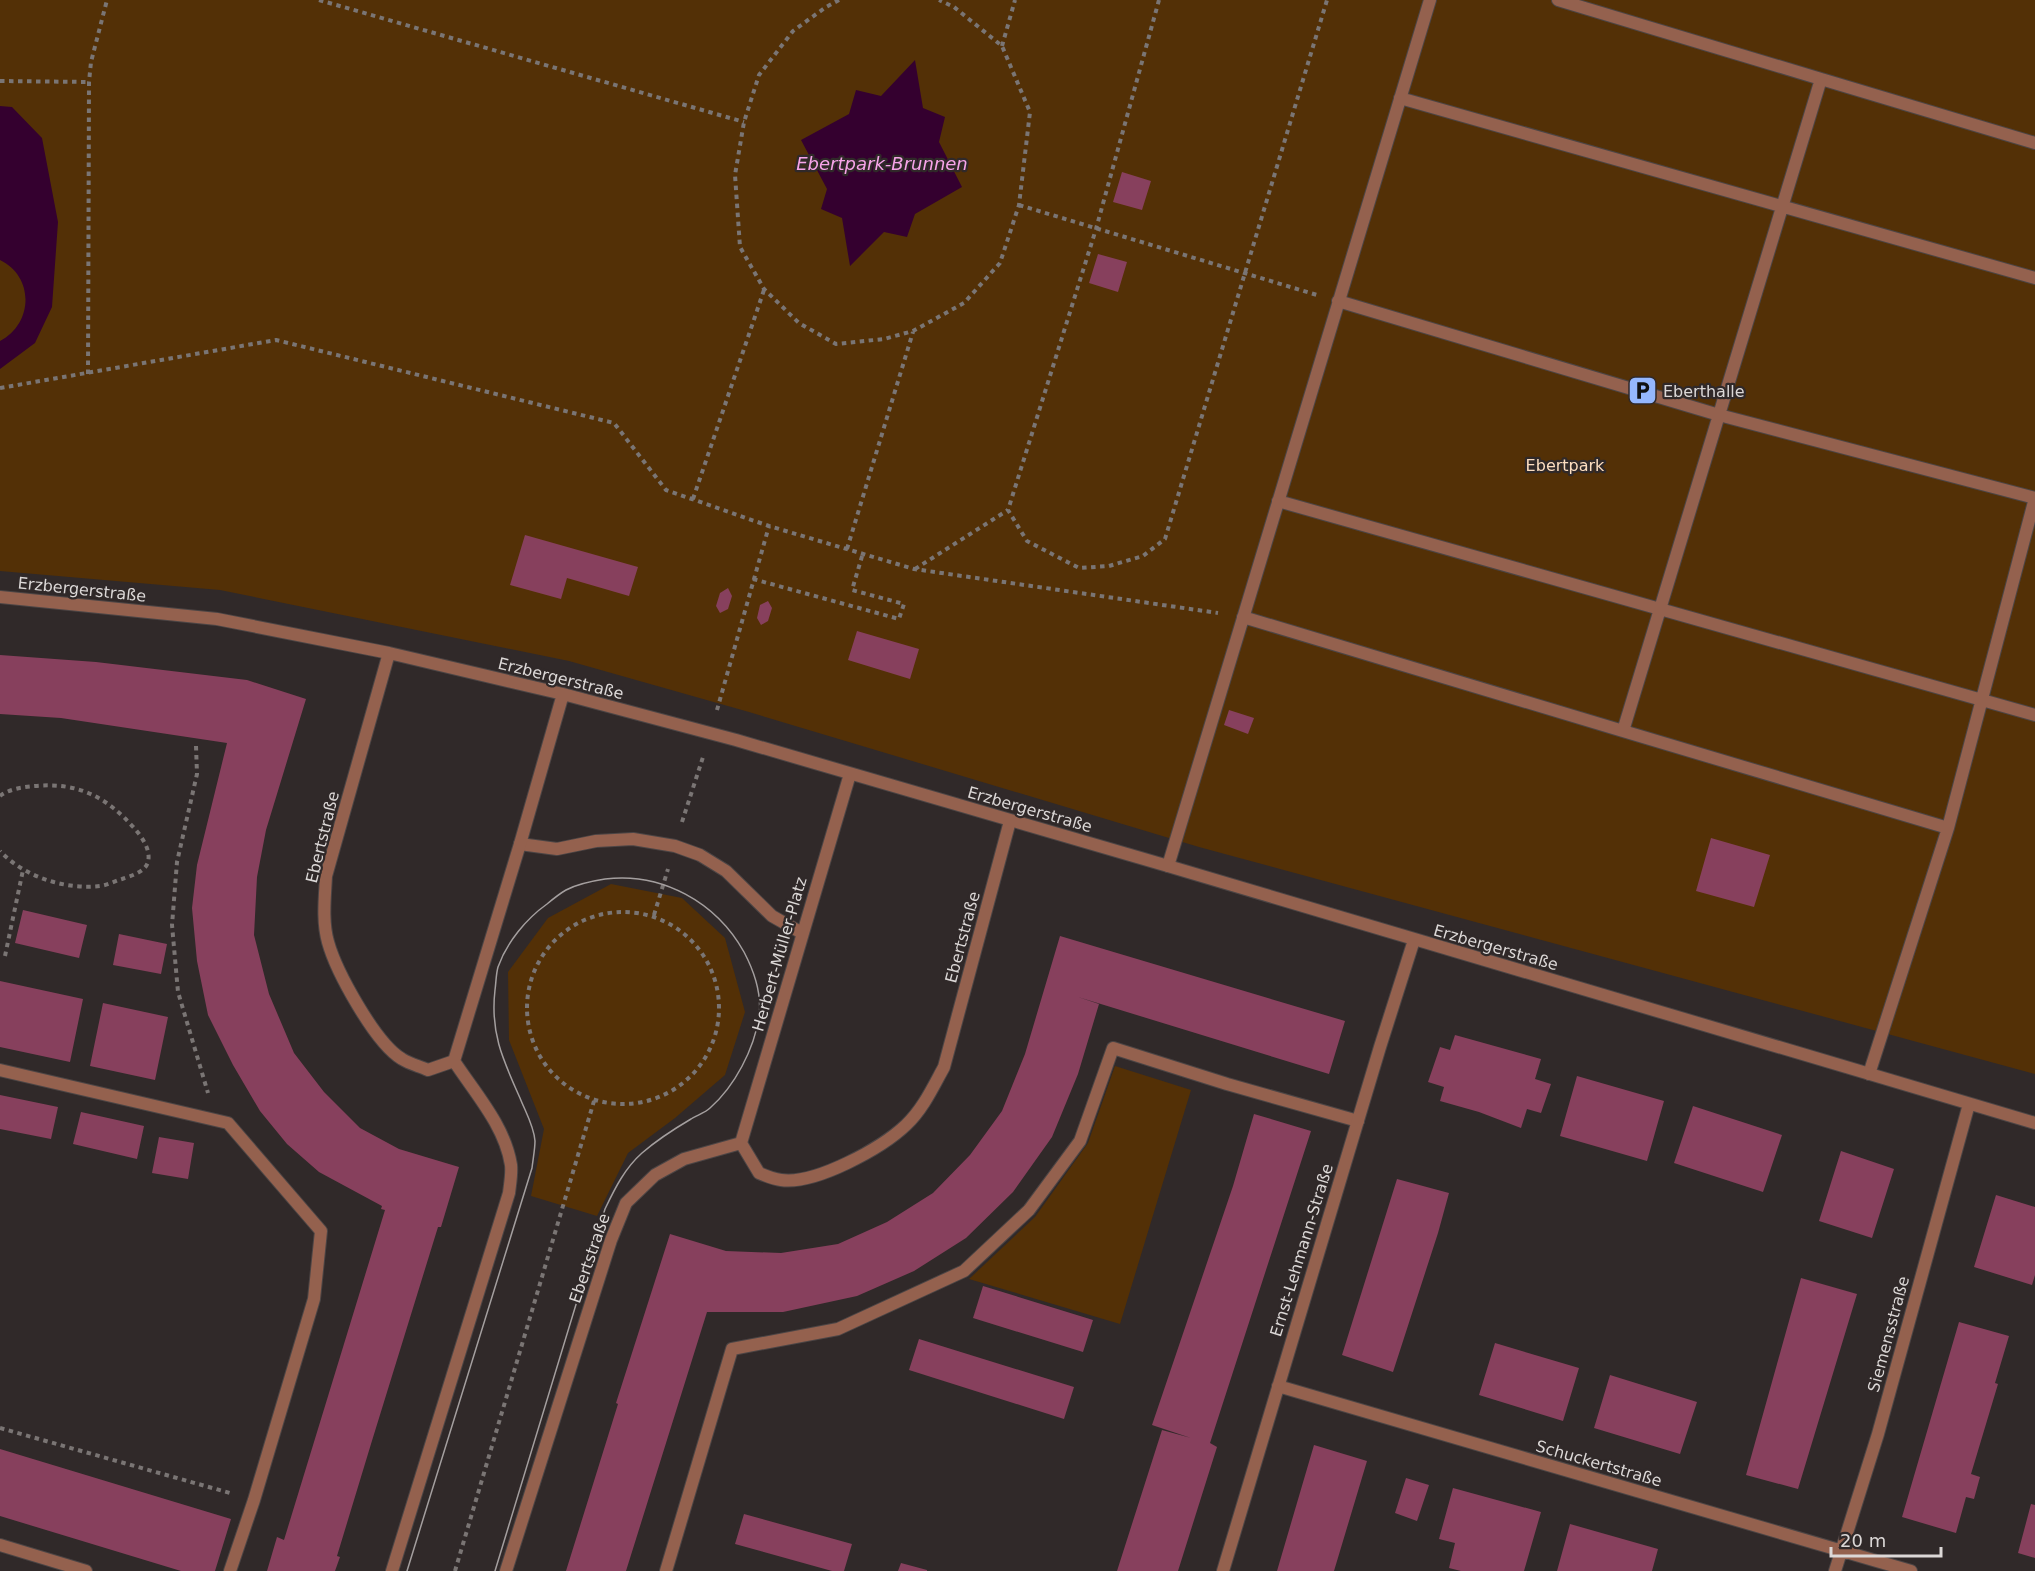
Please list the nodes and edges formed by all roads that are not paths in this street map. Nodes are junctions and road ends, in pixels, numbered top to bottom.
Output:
1 (1430, 0) edge
2 (1558, 0) edge
3 (1821, 79) junction
4 (1400, 98) junction
5 (2035, 144) edge
6 (1782, 206) junction
7 (2035, 278) edge
8 (1338, 301) junction
9 (1719, 415) junction
10 (1278, 501) junction
11 (0, 597) edge
12 (1660, 608) junction
13 (1243, 617) junction
14 (389, 653) junction
15 (563, 694) junction
16 (1982, 699) junction
17 (2035, 715) edge
18 (1623, 731) junction
19 (850, 774) junction
20 (1010, 821) junction
21 (1947, 828) junction
22 (520, 844) junction
23 (1168, 866) junction
24 (802, 933) junction
25 (1414, 940) junction
26 (454, 1061) junction
27 (0, 1070) edge
28 (1869, 1074) junction
29 (1969, 1104) junction
30 (1358, 1121) junction
31 (2035, 1123) edge
32 (741, 1143) junction
33 (1278, 1386) junction
34 (0, 1545) edge
35 (1841, 1550) junction
36 (86, 1571) edge
37 (230, 1571) edge
38 (392, 1571) edge
39 (507, 1571) edge
40 (666, 1571) edge
41 (1223, 1571) edge
42 (1835, 1571) edge
43 (1911, 1571) edge

1 - 4 street
2 - 3 street
3 - 5 street
3 - 6 street
4 - 6 street
4 - 8 street
6 - 7 street
6 - 9 street
8 - 9 street
8 - 10 street
9 - 12 street
9 - 16 street
10 - 12 street
10 - 13 street
11 - 14 street, Erzbergerstraße
12 - 16 street
12 - 18 street
13 - 18 street
13 - 23 street
14 - 15 street, Erzbergerstraße
14 - 26 street, Ebertstraße
15 - 19 street, Erzbergerstraße
15 - 22 street
16 - 17 street
16 - 21 street
18 - 21 street
19 - 20 street, Erzbergerstraße
19 - 24 street, Herbert-Müller-Platz
20 - 23 street, Erzbergerstraße
20 - 32 street, Ebertstraße
21 - 28 street
22 - 24 street
22 - 26 street
23 - 25 street, Erzbergerstraße
24 - 32 street, Herbert-Müller-Platz
25 - 28 street, Erzbergerstraße
25 - 30 street, Ernst-Lehmann-Straße
26 - 38 street
27 - 37 street
28 - 29 street, Erzbergerstraße
29 - 31 street, Erzbergerstraße
29 - 35 street, Siemensstraße
30 - 33 street, Ernst-Lehmann-Straße
30 - 40 street
32 - 39 street, Ebertstraße
33 - 35 street, Schuckertstraße
33 - 41 street, Ernst-Lehmann-Straße
34 - 36 street
35 - 42 street, Siemensstraße
35 - 43 street, Schuckertstraße

